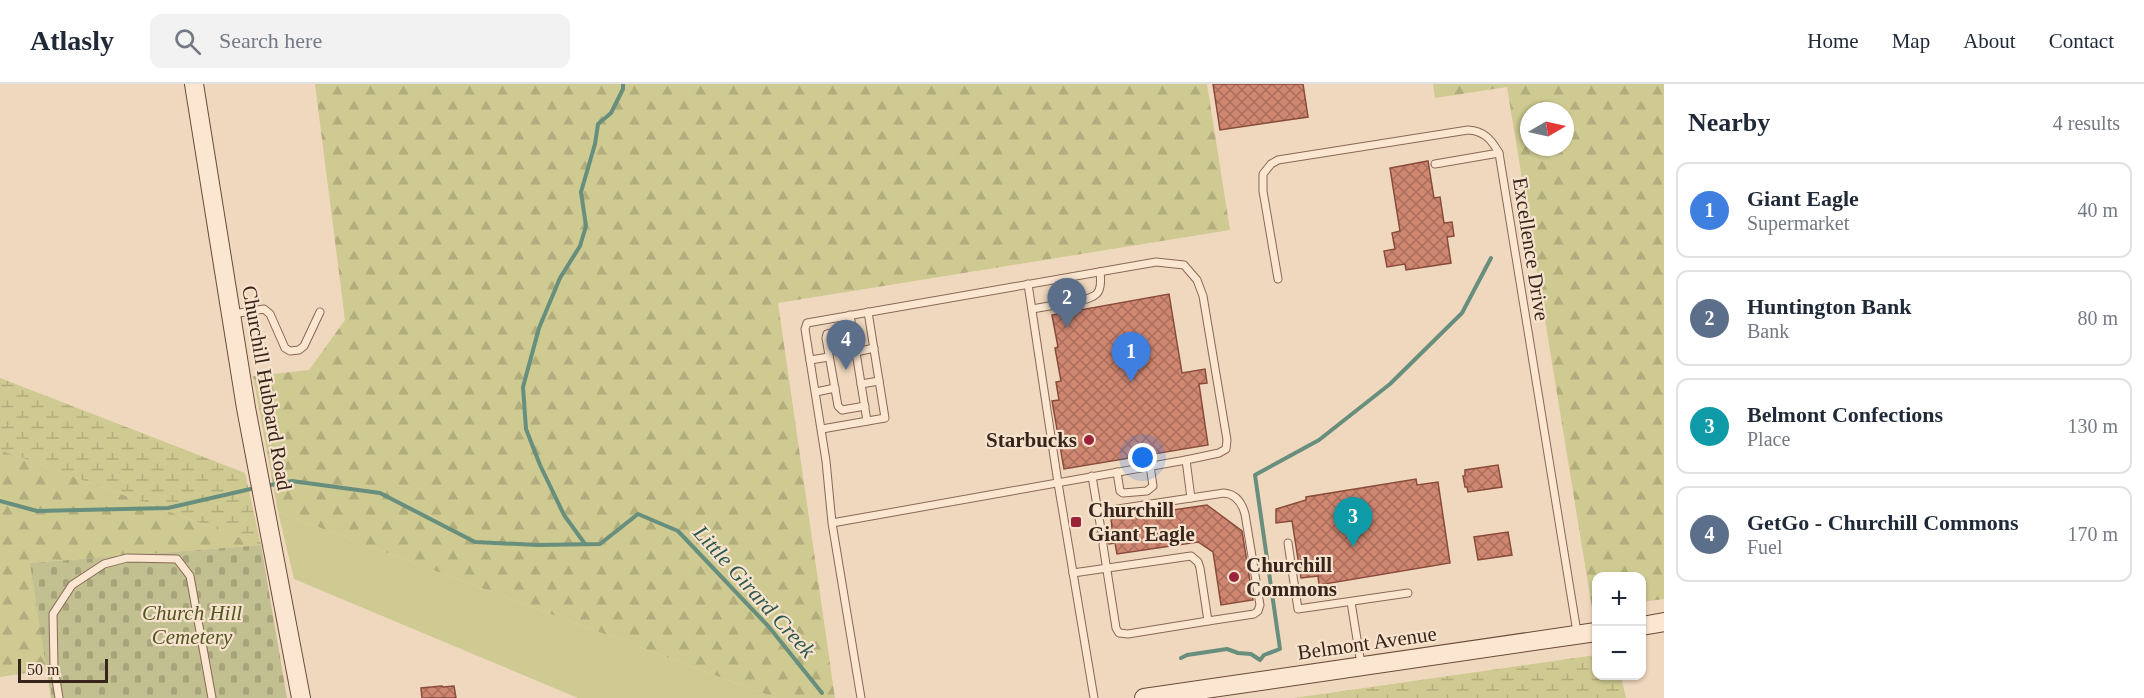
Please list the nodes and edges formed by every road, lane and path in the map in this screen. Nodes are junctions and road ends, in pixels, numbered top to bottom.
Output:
1 (194, 84) edge
2 (1499, 153) junction
3 (1435, 164) dead end
4 (1100, 272) junction
5 (1278, 279) dead end
6 (1028, 284) junction
7 (1074, 302) dead end
8 (1061, 304) dead end
9 (1032, 309) junction
10 (320, 312) dead end
11 (868, 312) junction
12 (231, 314) junction
13 (850, 315) junction
14 (852, 329) junction
15 (874, 348) junction
16 (856, 352) junction
17 (830, 357) junction
18 (810, 360) junction
19 (879, 381) junction
20 (861, 384) junction
21 (835, 388) junction
22 (816, 392) junction
23 (865, 406) junction
24 (867, 421) junction
25 (822, 429) junction
26 (1185, 460) junction
27 (1150, 466) junction
28 (1117, 472) junction
29 (1092, 476) junction
30 (1058, 483) junction
31 (1191, 498) junction
32 (1098, 512) junction
33 (832, 523) junction
34 (1101, 529) dead end
35 (1288, 543) dead end
36 (1103, 545) dead end
37 (1107, 568) junction
38 (1073, 573) junction
39 (1408, 593) dead end
40 (1351, 602) junction
41 (1208, 621) junction
42 (1664, 622) edge
43 (1646, 625) edge
44 (1592, 633) edge
45 (1578, 635) junction
46 (1361, 667) junction
47 (59, 698) edge
48 (212, 698) edge
49 (301, 698) edge
50 (861, 698) edge
51 (1095, 698) edge
52 (1144, 698) edge

1 - 12 main road, Churchill Hubbard Road
2 - 3 lane
2 - 5 lane, Excellence Drive
2 - 45 lane, Excellence Drive
4 - 6 lane
4 - 7 lane
4 - 26 lane
6 - 9 lane
6 - 11 lane
8 - 9 lane
9 - 30 lane
10 - 12 lane
11 - 13 lane
11 - 15 lane
12 - 49 main road, Churchill Hubbard Road
13 - 14 lane
13 - 18 lane
14 - 16 lane
14 - 17 lane
15 - 16 lane
15 - 19 lane
16 - 20 lane
17 - 18 lane
17 - 21 lane
18 - 22 lane
19 - 20 lane
19 - 24 lane
20 - 23 lane
21 - 22 lane
21 - 23 lane
22 - 25 lane
23 - 24 lane
24 - 25 lane
25 - 33 lane
26 - 27 lane
26 - 31 lane
27 - 28 lane
27 - 28 lane
28 - 29 lane
29 - 30 lane
29 - 32 lane
30 - 33 lane
30 - 38 lane
31 - 32 lane
31 - 41 lane
32 - 34 lane
33 - 50 lane
35 - 40 lane
36 - 37 lane
37 - 38 lane
37 - 41 lane
37 - 41 lane
38 - 51 lane
39 - 40 lane
40 - 46 lane
42 - 43 main road
44 - 45 main road, Belmont Avenue
45 - 46 main road, Belmont Avenue
46 - 52 main road, Belmont Avenue
47 - 48 lane

